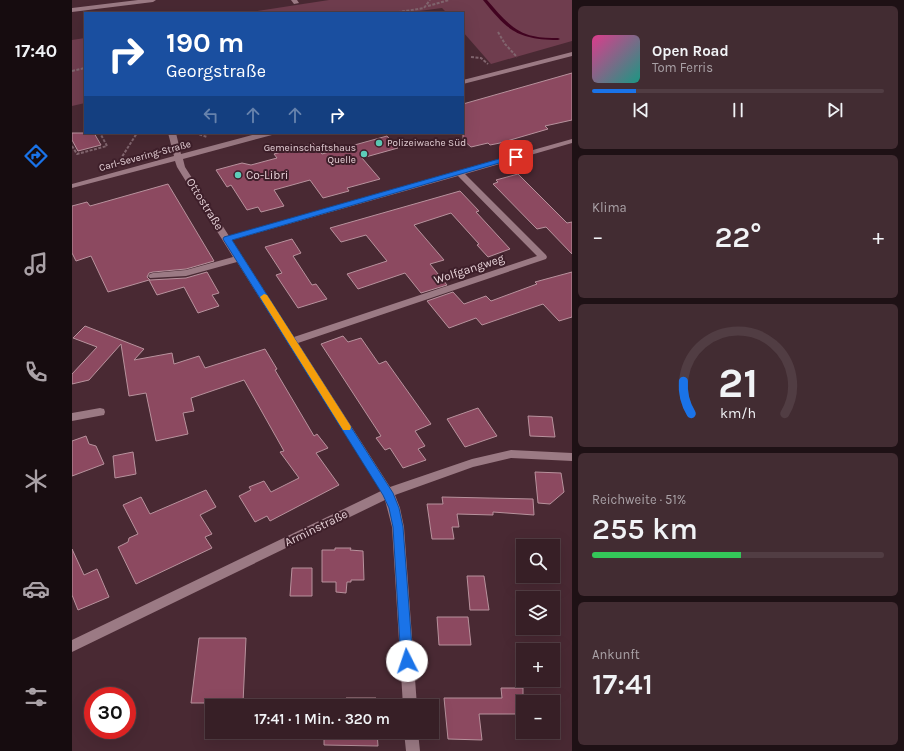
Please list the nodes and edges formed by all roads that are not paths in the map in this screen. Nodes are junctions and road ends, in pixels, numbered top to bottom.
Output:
1 (153, 0) edge
2 (130, 4) edge
3 (72, 10) edge
4 (572, 54) edge
5 (464, 82) edge
6 (172, 134) edge
7 (266, 134) edge
8 (572, 141) edge
9 (179, 157) junction
10 (460, 173) junction
11 (72, 186) edge
12 (227, 239) junction
13 (239, 258) junction
14 (153, 276) dead end
15 (292, 341) junction
16 (100, 412) dead end
17 (72, 417) edge
18 (572, 457) edge
19 (388, 493) junction
20 (72, 646) edge
21 (410, 699) edge
22 (412, 739) edge
23 (413, 751) edge

1 - 2 street
2 - 3 street
4 - 5 street
6 - 9 street, Ottostraße
7 - 9 street, Carl-Severing-Straße
8 - 10 street
9 - 11 street, Carl-Severing-Straße
9 - 12 street, Ottostraße
10 - 12 street
10 - 15 street, Wolfgangweg
12 - 13 street, Ottostraße
13 - 14 street
13 - 15 street, Ottostraße
15 - 19 street, Ottostraße
16 - 17 street
18 - 19 street, Arminstraße
19 - 20 street, Arminstraße
19 - 21 street, Ottostraße
22 - 23 street

